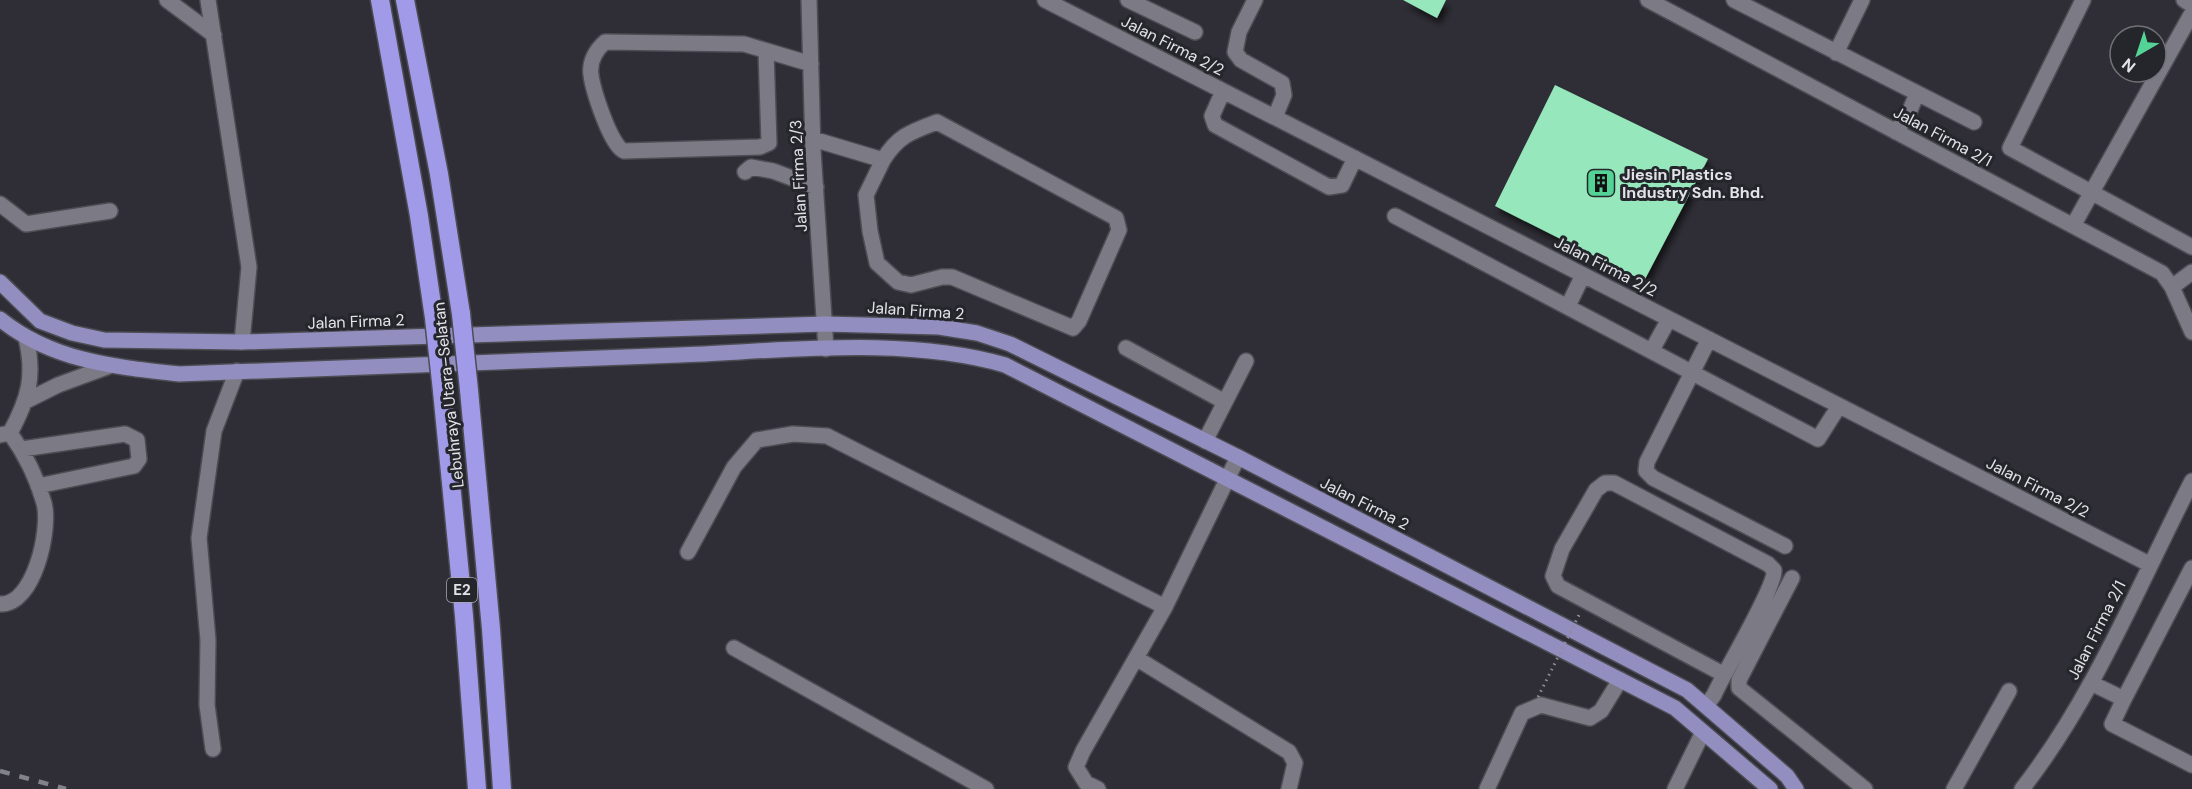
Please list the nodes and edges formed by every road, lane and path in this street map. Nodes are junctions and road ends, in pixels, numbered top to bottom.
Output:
1 (167, 0) edge
2 (208, 0) edge
3 (380, 0) edge
4 (405, 0) edge
5 (419, 0) edge
6 (809, 0) edge
7 (1046, 0) edge
8 (1128, 0) edge
9 (1255, 0) edge
10 (1648, 0) edge
11 (1734, 0) edge
12 (1862, 0) edge
13 (2083, 0) edge
14 (2184, 0) edge
15 (2192, 4) edge
16 (2192, 13) edge
17 (1195, 32) dead end
18 (411, 33) junction
19 (214, 35) junction
20 (766, 51) junction
21 (1836, 52) junction
22 (811, 64) junction
23 (1223, 91) junction
24 (1917, 93) junction
25 (1275, 117) junction
26 (1974, 123) dead end
27 (1896, 132) junction
28 (813, 139) junction
29 (1355, 158) junction
30 (883, 160) junction
31 (745, 172) dead end
32 (816, 187) junction
33 (2092, 191) junction
34 (0, 204) edge
35 (110, 211) dead end
36 (1395, 216) dead end
37 (2074, 224) junction
38 (2192, 247) edge
39 (2192, 272) edge
40 (1583, 275) junction
41 (0, 282) edge
42 (2172, 287) junction
43 (1568, 306) junction
44 (0, 319) edge
45 (1669, 319) junction
46 (825, 324) junction
47 (2192, 332) edge
48 (26, 338) junction
49 (1709, 339) junction
50 (242, 342) junction
51 (1126, 348) dead end
52 (826, 350) junction
53 (1652, 350) junction
54 (1246, 361) dead end
55 (107, 367) junction
56 (237, 371) junction
57 (1692, 372) junction
58 (26, 401) junction
59 (1225, 402) junction
60 (1839, 405) junction
61 (5, 434) edge
62 (1205, 441) junction
63 (22, 449) junction
64 (1238, 457) junction
65 (1227, 477) junction
66 (2192, 481) edge
67 (38, 486) junction
68 (1785, 546) dead end
69 (688, 552) dead end
70 (2149, 564) junction
71 (2192, 568) edge
72 (1792, 578) dead end
73 (0, 604) edge
74 (1165, 607) junction
75 (1580, 613) dead end
76 (734, 648) dead end
77 (1136, 658) junction
78 (1723, 674) junction
79 (1620, 680) junction
80 (2091, 683) junction
81 (2009, 691) dead end
82 (1538, 697) dead end
83 (2124, 699) junction
84 (1706, 706) junction
85 (1703, 732) junction
86 (213, 749) dead end
87 (2192, 765) edge
88 (1089, 787) edge
89 (477, 789) edge
90 (502, 789) edge
91 (986, 789) edge
92 (1289, 789) edge
93 (1487, 789) edge
94 (1675, 789) edge
95 (1770, 789) edge
96 (1796, 789) edge
97 (1865, 789) edge
98 (1954, 789) edge
99 (2022, 789) edge

1 - 19 street
2 - 19 street
3 - 89 highway, Lebuhraya Utara–Selatan / E2, bridge
4 - 18 highway, Lebuhraya Utara–Selatan / E2
5 - 18 highway
6 - 22 street, Jalan Firma 2/3
7 - 23 street, Jalan Firma 2/2
8 - 17 street
9 - 25 street
10 - 27 street, Jalan Firma 2/1
11 - 21 street
12 - 21 street
13 - 33 street
14 - 15 street
16 - 33 street
18 - 90 highway, Lebuhraya Utara–Selatan / E2, bridge
19 - 50 street
20 - 20 street
20 - 22 street
21 - 24 street
22 - 28 street, Jalan Firma 2/3
23 - 25 street, Jalan Firma 2/2
23 - 29 street
24 - 26 street
24 - 27 street
25 - 29 street, Jalan Firma 2/2
27 - 37 street, Jalan Firma 2/1
28 - 30 street
28 - 32 street, Jalan Firma 2/3
29 - 40 street, Jalan Firma 2/2
30 - 30 street
31 - 32 street
32 - 46 street, Jalan Firma 2/3
33 - 37 street
33 - 38 street
34 - 35 street
36 - 43 street
37 - 42 street, Jalan Firma 2/1
39 - 42 street
40 - 43 street
40 - 45 street, Jalan Firma 2/2
41 - 50 main road, Jalan Firma 2
42 - 47 street, Jalan Firma 2/1
43 - 53 street
44 - 48 main road
45 - 49 street, Jalan Firma 2/2
45 - 53 street
46 - 50 main road, Jalan Firma 2
46 - 52 street, Jalan Firma 2/3
46 - 62 main road, Jalan Firma 2
48 - 55 main road
48 - 58 street
49 - 57 street
49 - 60 street, Jalan Firma 2/2
51 - 59 street
52 - 56 main road
52 - 65 main road
53 - 57 street
54 - 59 street
55 - 56 main road
55 - 58 street
56 - 86 street
57 - 60 street
57 - 68 street
58 - 61 street
59 - 62 street
60 - 70 street, Jalan Firma 2/2
61 - 63 street
62 - 64 main road, Jalan Firma 2
63 - 67 street
63 - 67 street
64 - 65 street
64 - 84 main road, Jalan Firma 2
65 - 74 street
65 - 79 main road
66 - 70 street, Jalan Firma 2/1
67 - 73 street
69 - 74 street
70 - 80 street, Jalan Firma 2/1
71 - 83 street
72 - 97 street
74 - 77 street
75 - 82 path, bridge
76 - 91 street
77 - 88 street
77 - 92 street
78 - 78 street
78 - 84 street
79 - 85 main road
79 - 93 street
80 - 83 street
80 - 99 street, Jalan Firma 2/1
81 - 98 street
83 - 87 street
84 - 96 main road, Jalan Firma 2
85 - 94 street
85 - 95 main road

